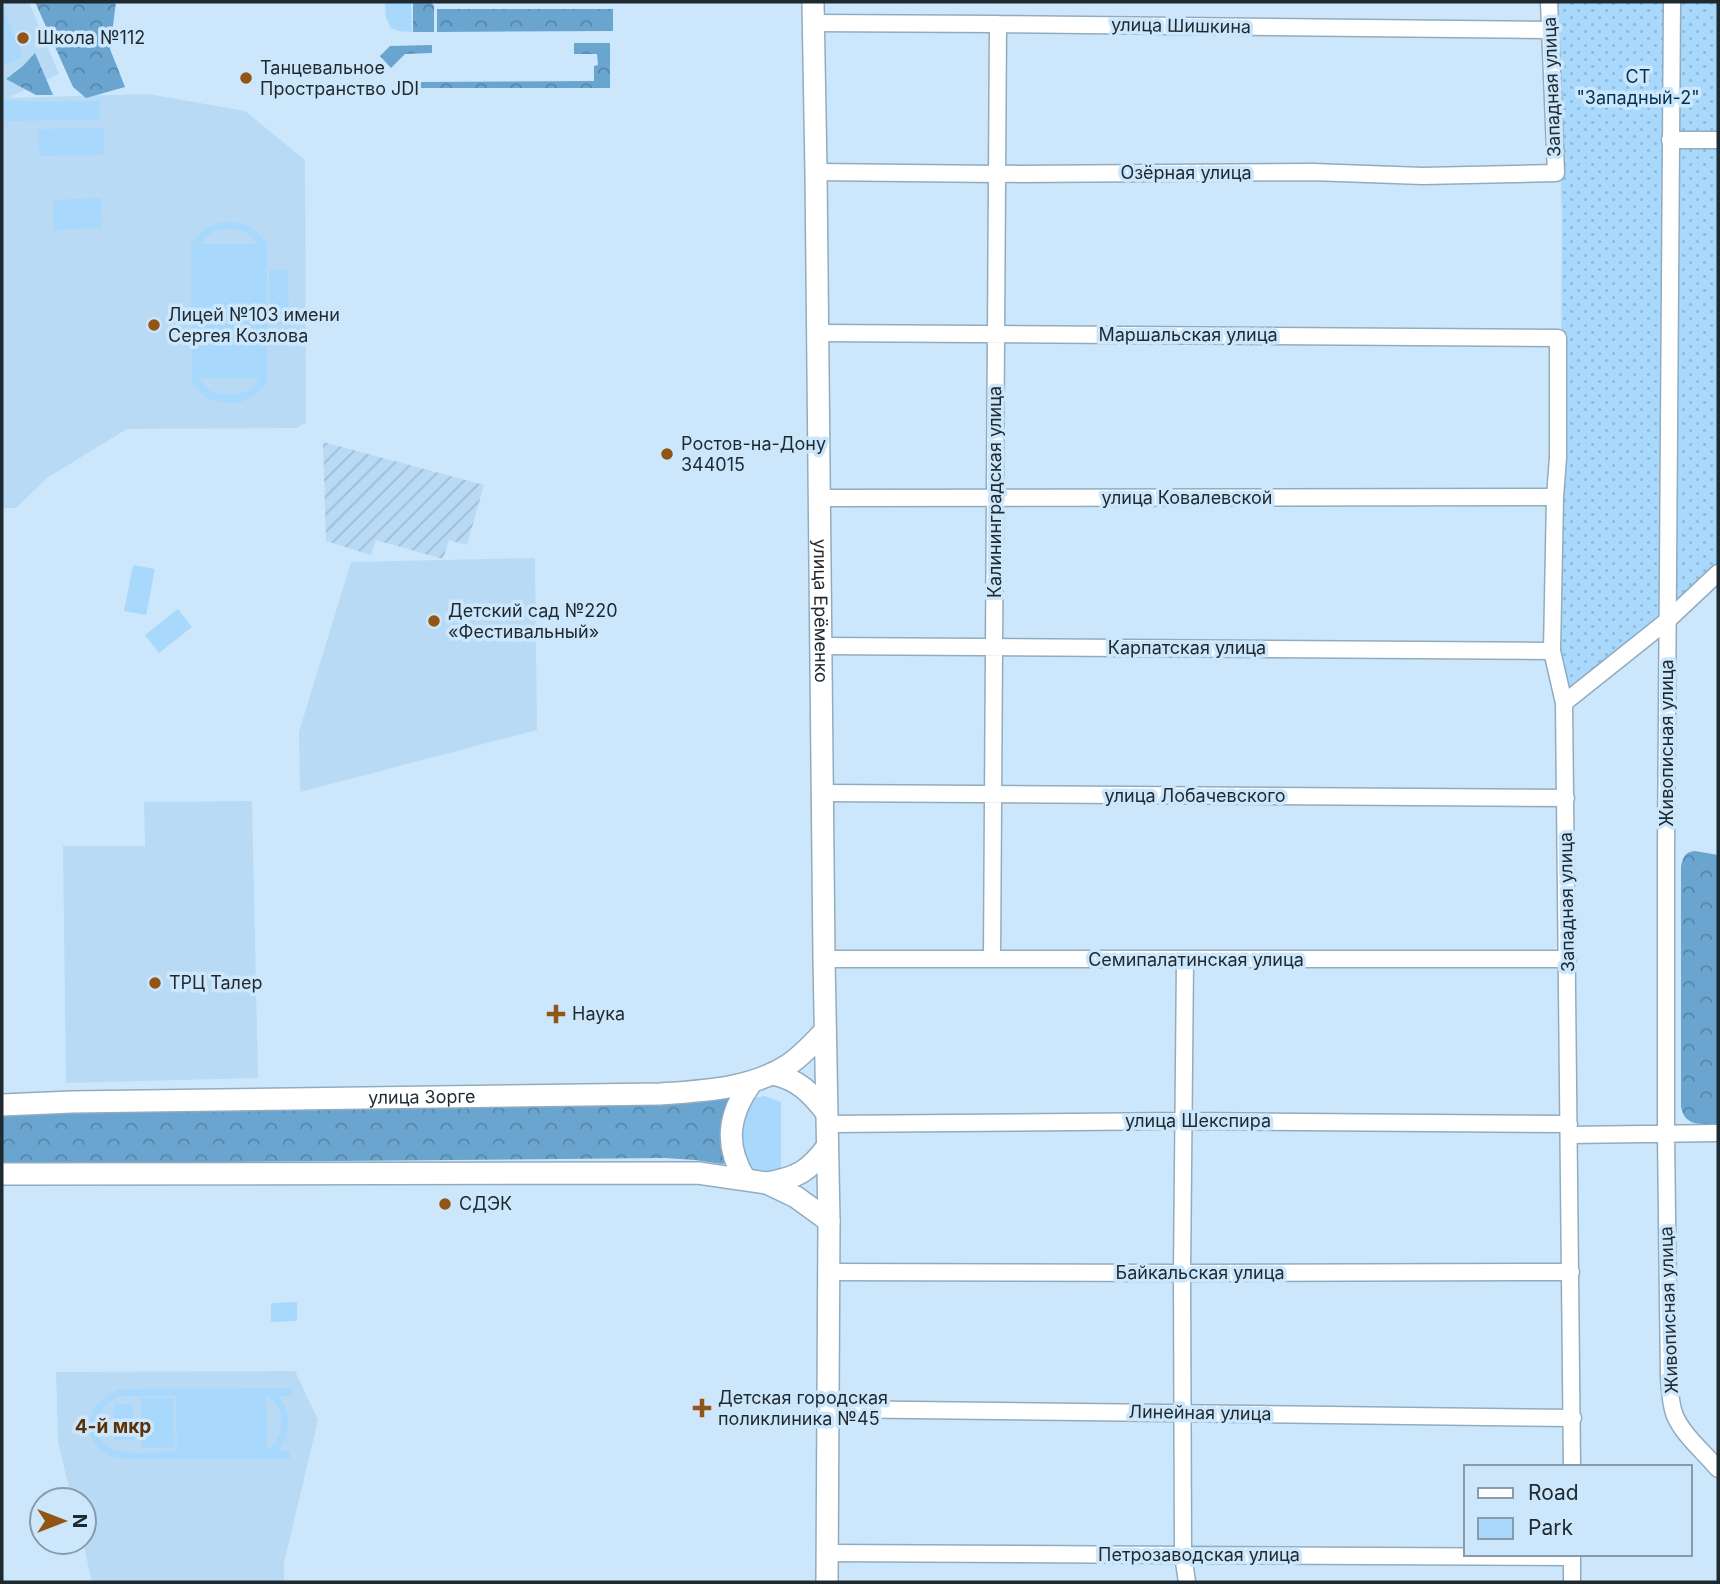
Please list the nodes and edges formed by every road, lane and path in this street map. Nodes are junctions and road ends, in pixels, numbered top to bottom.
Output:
1 (813, 2) edge
2 (1549, 2) edge
3 (1672, 2) edge
4 (813, 23) junction
5 (998, 24) junction
6 (1550, 30) junction
7 (1718, 140) edge
8 (1670, 141) junction
9 (816, 172) junction
10 (1556, 173) joint
11 (997, 174) junction
12 (818, 333) junction
13 (996, 333) junction
14 (1558, 338) joint
15 (820, 498) junction
16 (995, 498) junction
17 (1555, 498) junction
18 (1718, 573) edge
19 (1668, 620) junction
20 (821, 646) junction
21 (994, 647) junction
22 (1552, 651) junction
23 (1564, 703) junction
24 (823, 793) junction
25 (992, 796) junction
26 (1566, 798) junction
27 (824, 959) junction
28 (992, 959) junction
29 (1568, 959) junction
30 (1185, 960) junction
31 (825, 1031) junction
32 (772, 1074) junction
33 (751, 1083) junction
34 (2, 1105) edge
35 (826, 1118) junction
36 (1183, 1121) junction
37 (1569, 1130) junction
38 (1718, 1133) edge
39 (1665, 1135) junction
40 (827, 1147) junction
41 (2, 1174) edge
42 (745, 1179) junction
43 (768, 1184) junction
44 (829, 1221) junction
45 (829, 1272) junction
46 (1571, 1272) junction
47 (1182, 1273) junction
48 (828, 1409) junction
49 (1183, 1413) junction
50 (1573, 1418) junction
51 (1572, 1465) edge
52 (1718, 1469) edge
53 (827, 1553) junction
54 (1183, 1555) junction
55 (1464, 1556) edge
56 (1572, 1556) edge
57 (827, 1582) edge
58 (1187, 1582) edge
59 (1572, 1582) edge

1 - 4 main road, улица Ерёменко
2 - 6 street, Западная улица
3 - 8 street, Живописная улица
4 - 5 street, улица Шишкина
4 - 9 main road, улица Ерёменко
5 - 6 street, улица Шишкина
5 - 11 street, Калининградская улица
6 - 10 street, Западная улица
7 - 8 street
8 - 19 street, Живописная улица
9 - 11 street, Озёрная улица
9 - 12 main road, улица Ерёменко
10 - 11 street, Озёрная улица
11 - 13 street, Калининградская улица
12 - 13 street, Маршальская улица
12 - 15 main road, улица Ерёменко
13 - 14 street, Маршальская улица
13 - 16 street, Калининградская улица
14 - 17 street, Западная улица
15 - 16 street, улица Ковалевской
15 - 20 main road, улица Ерёменко
16 - 17 street, улица Ковалевской
16 - 21 street, Калининградская улица
17 - 22 street, Западная улица
18 - 19 street
19 - 23 street
19 - 39 street, Живописная улица
20 - 21 street, Карпатская улица
20 - 24 main road, улица Ерёменко
21 - 22 street, Карпатская улица
21 - 25 street, Калининградская улица
22 - 23 street, Западная улица
23 - 26 street, Западная улица
24 - 25 street, улица Лобачевского
24 - 27 main road, улица Ерёменко
25 - 26 street, улица Лобачевского
25 - 28 street, Калининградская улица
26 - 29 street, Западная улица
27 - 28 street, Семипалатинская улица
27 - 31 main road, улица Ерёменко
28 - 30 street, Семипалатинская улица
29 - 30 street, Семипалатинская улица
29 - 37 street, Западная улица
30 - 36 street
31 - 32 main road, улица Зорге
31 - 35 main road, улица Ерёменко
32 - 33 main road, улица Зорге
32 - 35 main road
33 - 34 main road, улица Зорге
33 - 42 main road
35 - 36 street, улица Шекспира
35 - 40 main road, улица Ерёменко
36 - 37 street, улица Шекспира
36 - 47 street
37 - 39 street, улица Шекспира
37 - 46 street, Западная улица
38 - 39 street, улица Шекспира
39 - 52 street, Живописная улица
40 - 43 main road
40 - 44 main road, улица Ерёменко
41 - 42 main road
42 - 43 main road
43 - 44 main road
44 - 45 main road, улица Ерёменко
45 - 47 street, Байкальская улица
45 - 48 main road, улица Ерёменко
46 - 47 street, Байкальская улица
46 - 50 street, Западная улица
47 - 49 street
48 - 49 street, Линейная улица
48 - 53 main road, улица Ерёменко
49 - 50 street, Линейная улица
49 - 54 street
50 - 51 street, Западная улица
53 - 54 street, Петрозаводская улица
53 - 57 main road, улица Ерёменко
54 - 55 street, Петрозаводская улица
54 - 58 street
56 - 59 street

